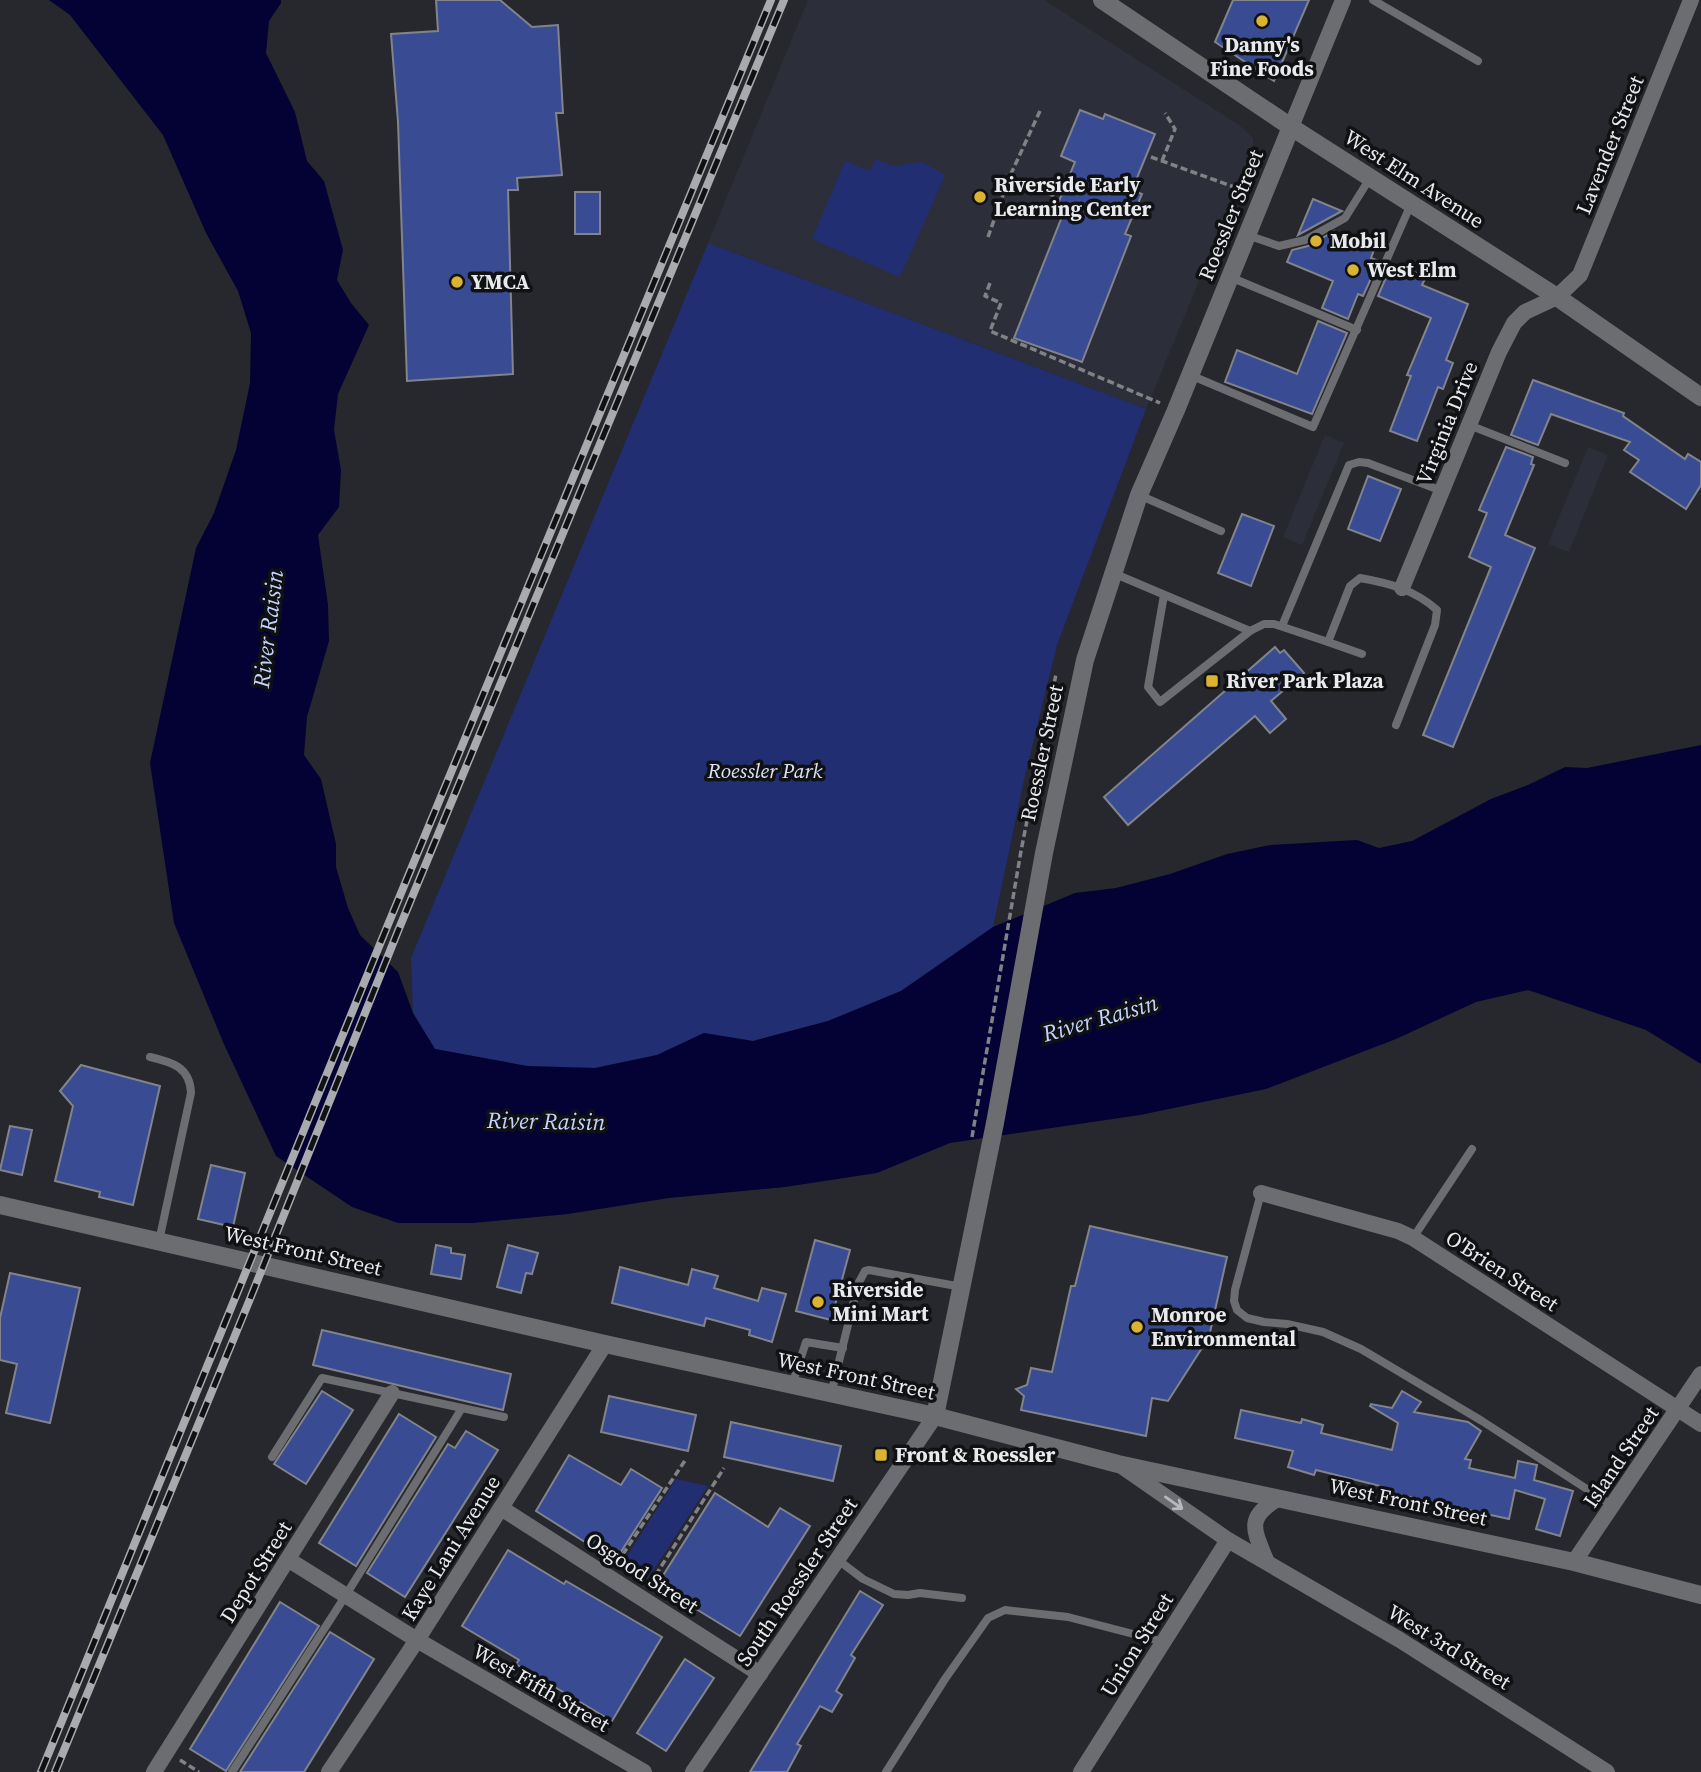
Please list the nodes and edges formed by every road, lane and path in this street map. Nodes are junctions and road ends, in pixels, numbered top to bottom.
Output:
1 (1102, 0) edge
2 (1343, 0) edge
3 (1373, 0) edge
4 (1691, 0) edge
5 (1478, 61) dead end
6 (1040, 111) dead end
7 (1166, 113) dead end
8 (1291, 127) junction
9 (1151, 158) dead end
10 (1162, 161) junction
11 (1009, 178) junction
12 (1370, 178) junction
13 (1056, 197) dead end
14 (1261, 197) junction
15 (1411, 204) junction
16 (1247, 235) junction
17 (988, 237) dead end
18 (1230, 277) junction
19 (990, 283) dead end
20 (1557, 298) junction
21 (1357, 330) junction
22 (1190, 375) junction
23 (1701, 397) edge
24 (1176, 410) junction
25 (1469, 425) junction
26 (1565, 463) dead end
27 (1442, 491) junction
28 (1139, 495) junction
29 (1221, 531) dead end
30 (1113, 573) junction
31 (1402, 587) junction
32 (1164, 595) junction
33 (1282, 626) junction
34 (1250, 631) junction
35 (1328, 642) junction
36 (1362, 654) dead end
37 (1056, 674) dead end
38 (1396, 725) dead end
39 (150, 1058) dead end
40 (970, 1147) dead end
41 (1472, 1149) dead end
42 (1261, 1193) joint
43 (0, 1205) edge
44 (1413, 1238) junction
45 (159, 1241) junction
46 (962, 1287) junction
47 (605, 1344) junction
48 (843, 1348) junction
49 (1701, 1374) edge
50 (792, 1385) junction
51 (392, 1393) junction
52 (831, 1394) junction
53 (461, 1408) junction
54 (1678, 1411) junction
55 (935, 1416) junction
56 (504, 1417) dead end
57 (1701, 1424) edge
58 (272, 1457) dead end
59 (686, 1459) dead end
60 (1118, 1464) junction
61 (724, 1468) dead end
62 (1279, 1497) junction
63 (1613, 1506) junction
64 (501, 1508) junction
65 (1228, 1540) junction
66 (289, 1560) junction
67 (838, 1560) junction
68 (1266, 1560) junction
69 (1574, 1562) junction
70 (608, 1577) junction
71 (346, 1595) junction
72 (1701, 1595) edge
73 (641, 1598) junction
74 (962, 1598) dead end
75 (417, 1640) junction
76 (1164, 1642) junction
77 (760, 1674) junction
78 (154, 1772) edge
79 (232, 1772) edge
80 (329, 1772) edge
81 (644, 1772) edge
82 (693, 1772) edge
83 (886, 1772) edge
84 (1081, 1772) edge
85 (1607, 1772) edge

1 - 8 street, West Elm Avenue
2 - 8 street
3 - 5 lane
4 - 20 street, Lavender Street
6 - 11 path
7 - 10 path
8 - 12 street, West Elm Avenue
8 - 14 street, Roessler Street
9 - 10 path
10 - 14 path
11 - 13 path
11 - 17 path
12 - 15 street, West Elm Avenue
12 - 16 lane
14 - 16 street, Roessler Street
15 - 20 street, West Elm Avenue
15 - 21 lane
16 - 18 street, Roessler Street
18 - 21 lane
18 - 22 street, Roessler Street
19 - 24 path
20 - 23 street, West Elm Avenue
20 - 25 street, Virginia Drive
21 - 22 lane
22 - 24 street, Roessler Street
24 - 28 street, Roessler Street
25 - 26 lane
25 - 27 street, Virginia Drive
27 - 31 street, Virginia Drive
27 - 33 lane
28 - 29 lane
28 - 30 street, Roessler Street
30 - 32 lane
30 - 46 street, Roessler Street
31 - 35 lane
31 - 38 lane
32 - 34 lane
32 - 34 lane
33 - 34 lane
33 - 35 lane
35 - 36 lane
37 - 40 path
39 - 45 lane
41 - 44 lane
42 - 44 street, O'Brien Street
42 - 63 lane
43 - 45 street, West Front Street
44 - 54 street, O'Brien Street
45 - 47 street, West Front Street
46 - 48 lane
46 - 55 street, Roessler Street
47 - 50 street, West Front Street
47 - 64 street, Kaye Lani Avenue
48 - 50 lane
48 - 52 lane
49 - 54 street, Island Street
50 - 52 street, West Front Street
51 - 53 lane
51 - 58 lane
51 - 66 street, Depot Street
52 - 55 street, West Front Street
53 - 56 lane
53 - 71 lane
54 - 57 street, O'Brien Street
54 - 63 street, Island Street
55 - 60 street, West Front Street
55 - 67 street, South Roessler Street
59 - 70 path
60 - 62 street, West Front Street
60 -> 65 street, West 3rd Street
61 - 73 path
62 - 68 street
62 - 69 street, West Front Street
63 - 69 street, Island Street
64 - 70 street, Osgood Street
64 - 75 street, Kaye Lani Avenue
65 - 68 street, West 3rd Street
65 - 76 street, Union Street
66 - 71 street, West Fifth Street
66 - 78 street, Depot Street
67 - 74 lane
67 - 77 street, South Roessler Street
68 - 85 street, West 3rd Street
69 - 72 street, West Front Street
70 - 73 street, Osgood Street
71 - 75 street, West Fifth Street
71 - 79 lane
73 - 77 street, Osgood Street
75 - 80 street, Kaye Lani Avenue
75 - 81 street, West Fifth Street
76 - 83 lane
76 - 84 street, Union Street
77 - 82 street, South Roessler Street

